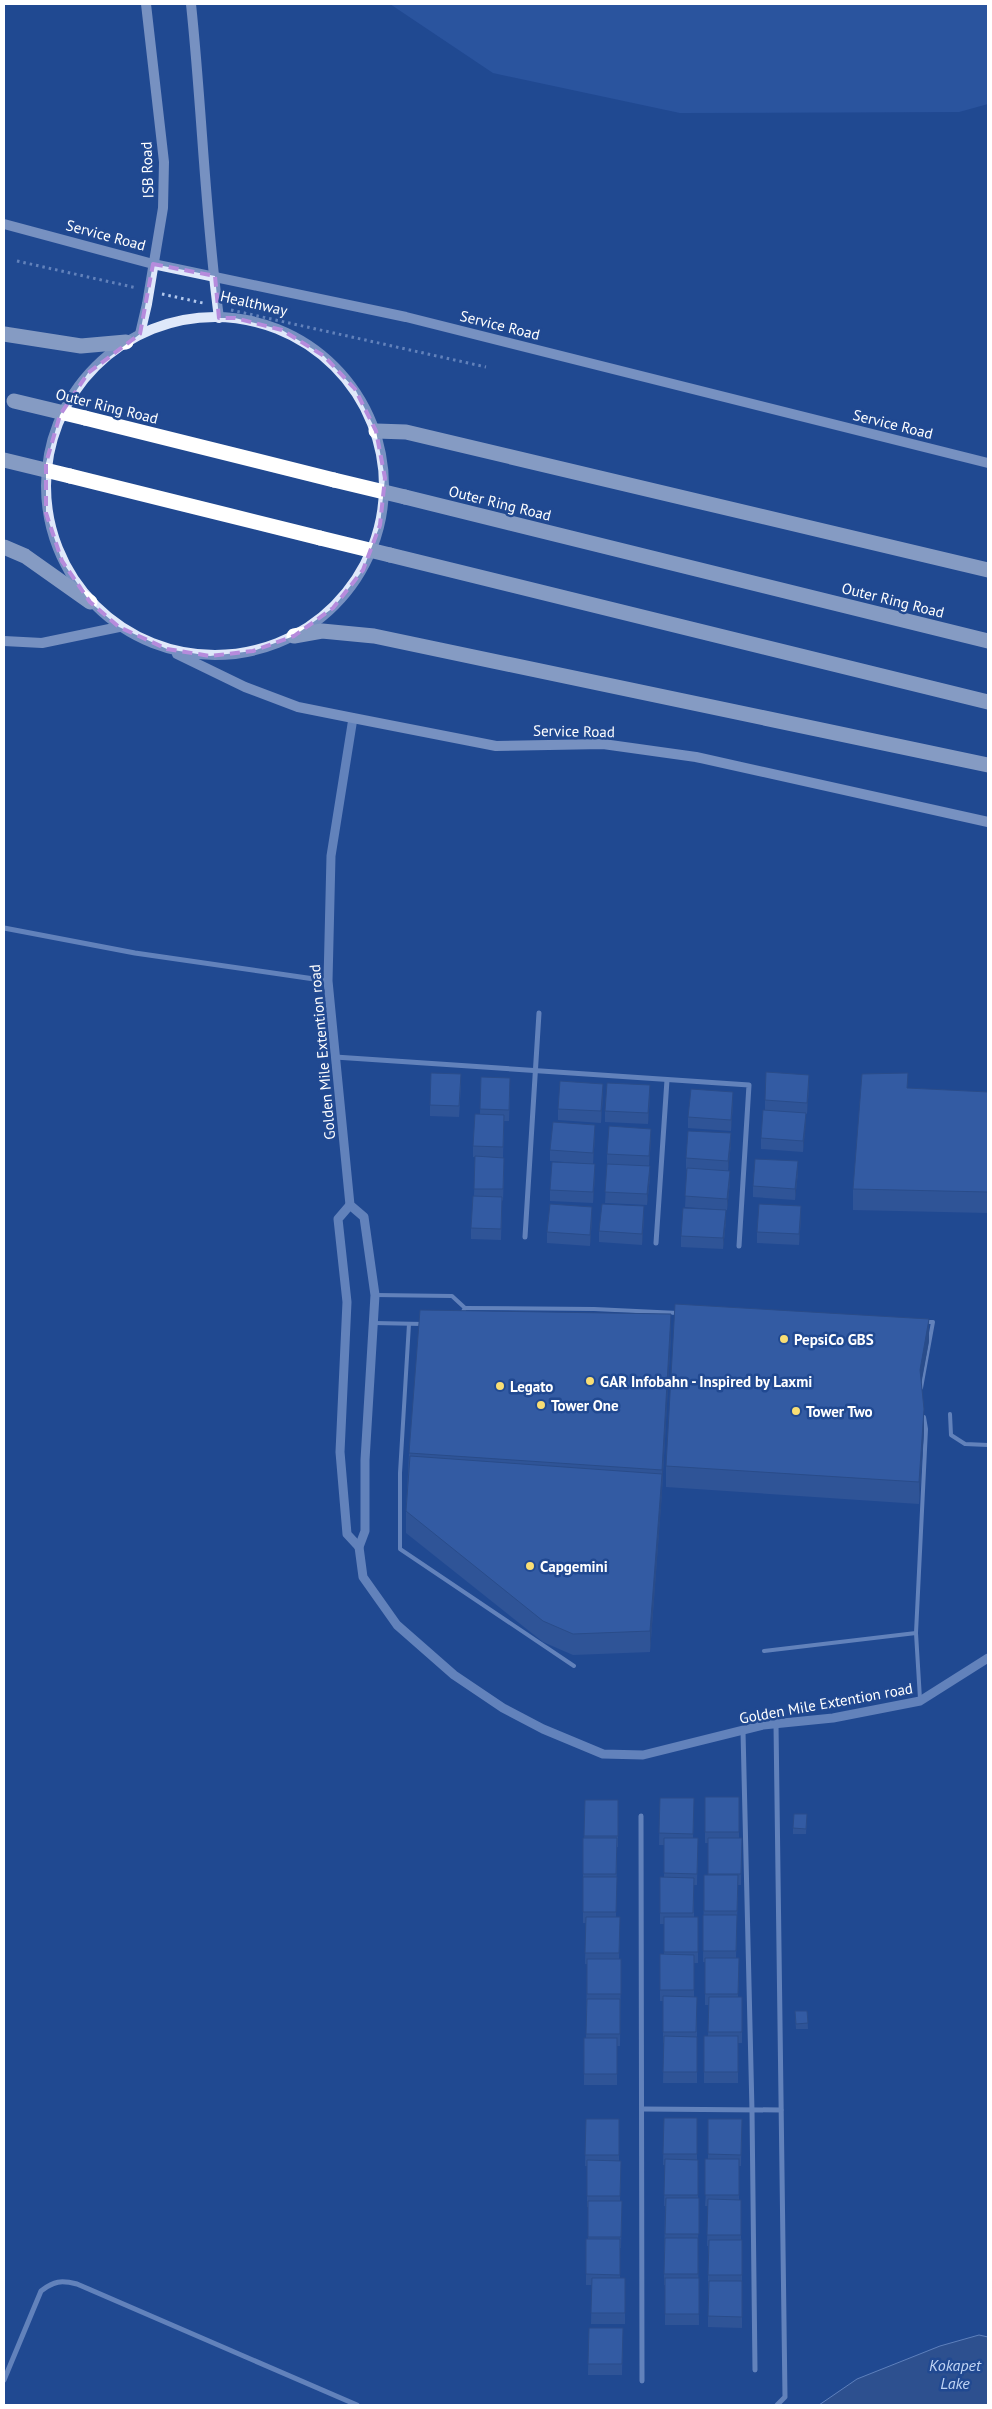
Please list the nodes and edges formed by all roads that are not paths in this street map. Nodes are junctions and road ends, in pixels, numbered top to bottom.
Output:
1 (146, 4) edge
2 (191, 4) edge
3 (4, 224) edge
4 (153, 264) junction
5 (215, 276) junction
6 (219, 318) junction
7 (4, 334) edge
8 (133, 338) junction
9 (9, 400) edge
10 (376, 431) junction
11 (4, 460) edge
12 (988, 463) edge
13 (4, 547) edge
14 (988, 570) edge
15 (90, 602) junction
16 (120, 627) junction
17 (294, 636) junction
18 (988, 641) edge
19 (4, 642) edge
20 (167, 649) junction
21 (988, 702) edge
22 (353, 718) junction
23 (988, 765) edge
24 (988, 822) edge
25 (4, 928) edge
26 (328, 981) junction
27 (539, 1013) dead end
28 (335, 1057) junction
29 (536, 1071) junction
30 (667, 1080) junction
31 (350, 1205) junction
32 (525, 1237) dead end
33 (656, 1243) dead end
34 (739, 1246) dead end
35 (375, 1294) junction
36 (465, 1308) junction
37 (681, 1313) edge
38 (914, 1322) edge
39 (374, 1323) junction
40 (455, 1323) edge
41 (409, 1324) junction
42 (427, 1324) edge
43 (920, 1391) edge
44 (923, 1410) edge
45 (950, 1414) dead end
46 (988, 1445) edge
47 (359, 1547) junction
48 (916, 1633) junction
49 (764, 1651) dead end
50 (988, 1658) edge
51 (574, 1666) dead end
52 (920, 1701) junction
53 (776, 1724) junction
54 (743, 1731) junction
55 (641, 1816) dead end
56 (642, 2109) junction
57 (781, 2110) junction
58 (752, 2111) junction
59 (755, 2370) dead end
60 (4, 2380) edge
61 (642, 2381) dead end
62 (357, 2405) edge
63 (776, 2405) edge

1 - 4 main road, ISB Road
2 - 5 main road
3 - 4 main road, Service Road
4 - 5 main road, Service Road
4 - 8 main road, ISB Road
5 - 6 main road
5 - 12 main road, Service Road
6 - 8 main road
6 - 10 main road
7 - 8 highway
8 - 15 main road, Service Road
9 - 18 highway, Outer Ring Road, bridge
10 - 14 highway
10 - 17 main road
11 - 21 highway, bridge
13 - 15 highway
15 - 16 main road, Service Road
16 - 19 main road
16 - 20 main road, Service Road
17 - 20 main road
17 - 23 highway
20 - 22 main road, Service Road
22 - 24 main road, Service Road
22 - 26 street, Golden Mile Extention road
25 - 26 street
26 - 28 street, Golden Mile Extention road
27 - 29 street
28 - 29 street
28 - 31 street, Golden Mile Extention road
29 - 30 street
29 - 32 street
30 - 33 street
30 - 34 street
31 - 35 street, Golden Mile Extention road
31 - 47 street, Golden Mile Extention road
35 - 36 lane
35 - 39 street, Golden Mile Extention road
36 - 37 lane
36 - 40 lane
38 - 43 lane
39 - 41 lane
39 - 47 street, Golden Mile Extention road
41 - 42 lane
41 - 51 lane
44 - 48 lane
45 - 46 lane
47 - 54 street, Golden Mile Extention road
48 - 49 lane
48 - 52 lane
50 - 52 street, Golden Mile Extention road
52 - 53 street, Golden Mile Extention road
53 - 54 street, Golden Mile Extention road
53 - 57 street
54 - 58 street
55 - 56 street
56 - 58 street
56 - 61 street
57 - 58 street
57 - 63 street
58 - 59 street
60 - 62 street

